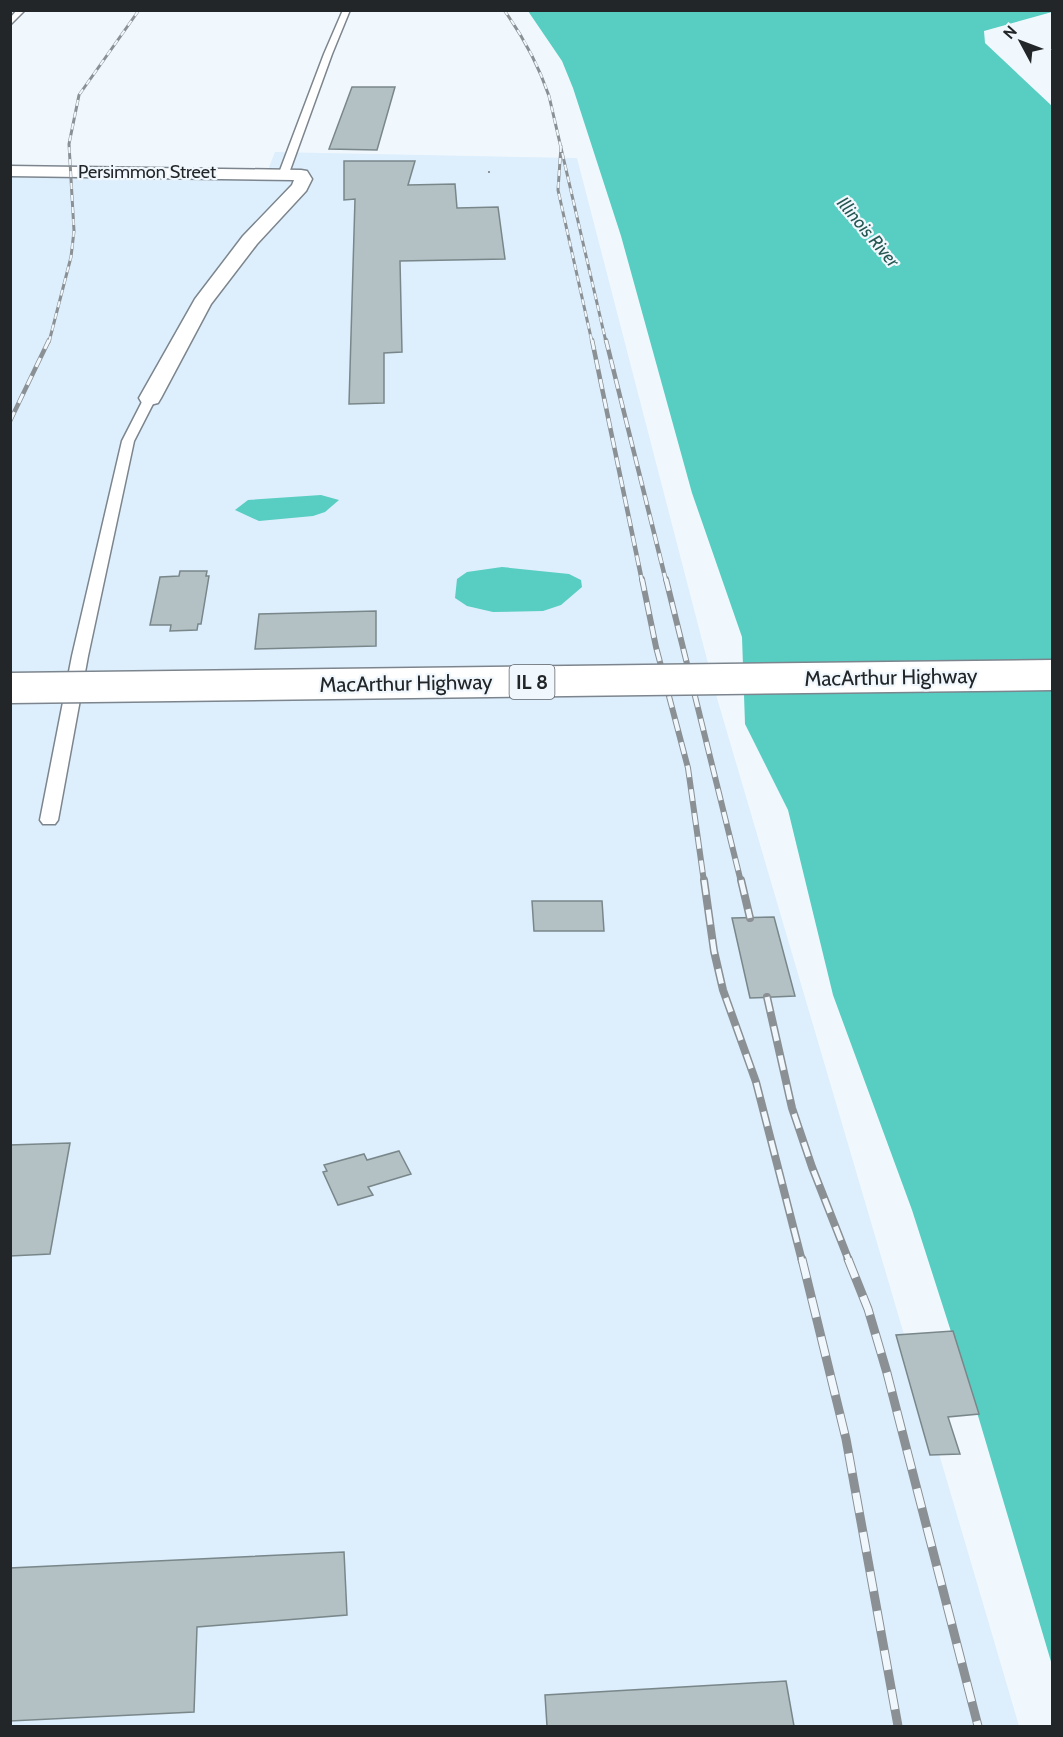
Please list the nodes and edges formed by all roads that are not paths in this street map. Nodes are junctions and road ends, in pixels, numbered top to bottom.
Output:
1 (22, 10) edge
2 (347, 10) edge
3 (10, 23) edge
4 (10, 171) edge
5 (284, 173) junction
6 (150, 398) joint
7 (1053, 675) edge
8 (10, 688) edge
9 (49, 820) dead end

1 - 3 lane
2 - 5 lane
4 - 5 street, Persimmon Street
5 - 6 street
6 - 9 lane
7 - 8 street, MacArthur Highway / IL 8, bridge

